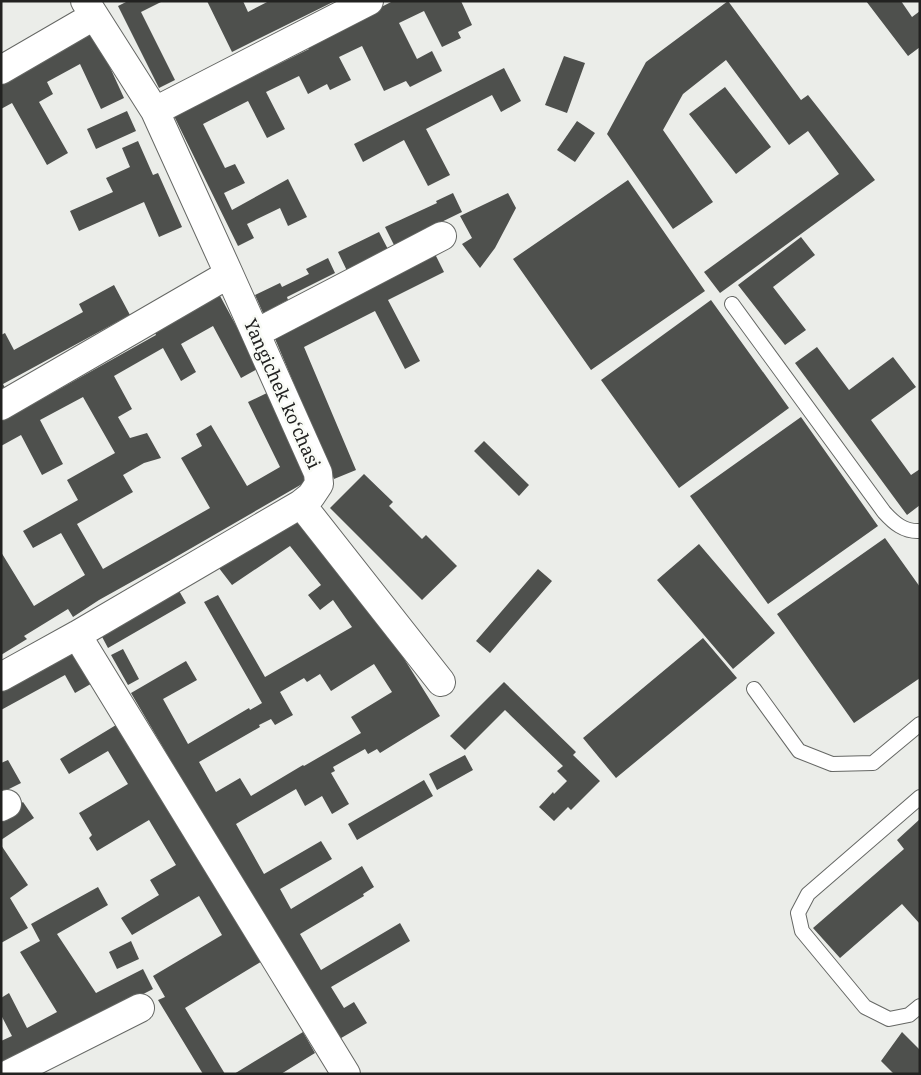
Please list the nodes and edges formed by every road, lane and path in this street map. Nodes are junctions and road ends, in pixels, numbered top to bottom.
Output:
1 (369, 1) edge
2 (89, 9) edge
3 (1, 70) edge
4 (155, 111) junction
5 (442, 236) dead end
6 (229, 274) junction
7 (732, 304) dead end
8 (256, 333) junction
9 (1, 406) edge
10 (301, 504) junction
11 (920, 531) edge
12 (77, 635) junction
13 (1, 676) edge
14 (441, 682) dead end
15 (754, 689) dead end
16 (920, 724) edge
17 (920, 797) edge
18 (920, 1006) edge
19 (140, 1008) dead end
20 (9, 1074) edge
21 (346, 1074) edge

1 - 4 street
2 - 3 street
2 - 4 street, Yangichek koʻchasi
4 - 6 street, Yangichek koʻchasi
5 - 8 street
6 - 8 street, Yangichek koʻchasi
6 - 9 street
7 - 11 lane
8 - 10 street, Yangichek koʻchasi
10 - 12 street, Yangichek koʻchasi
10 - 14 street
12 - 13 street, Yangichek koʻchasi
12 - 21 street
15 - 16 lane
17 - 18 lane
19 - 20 street

